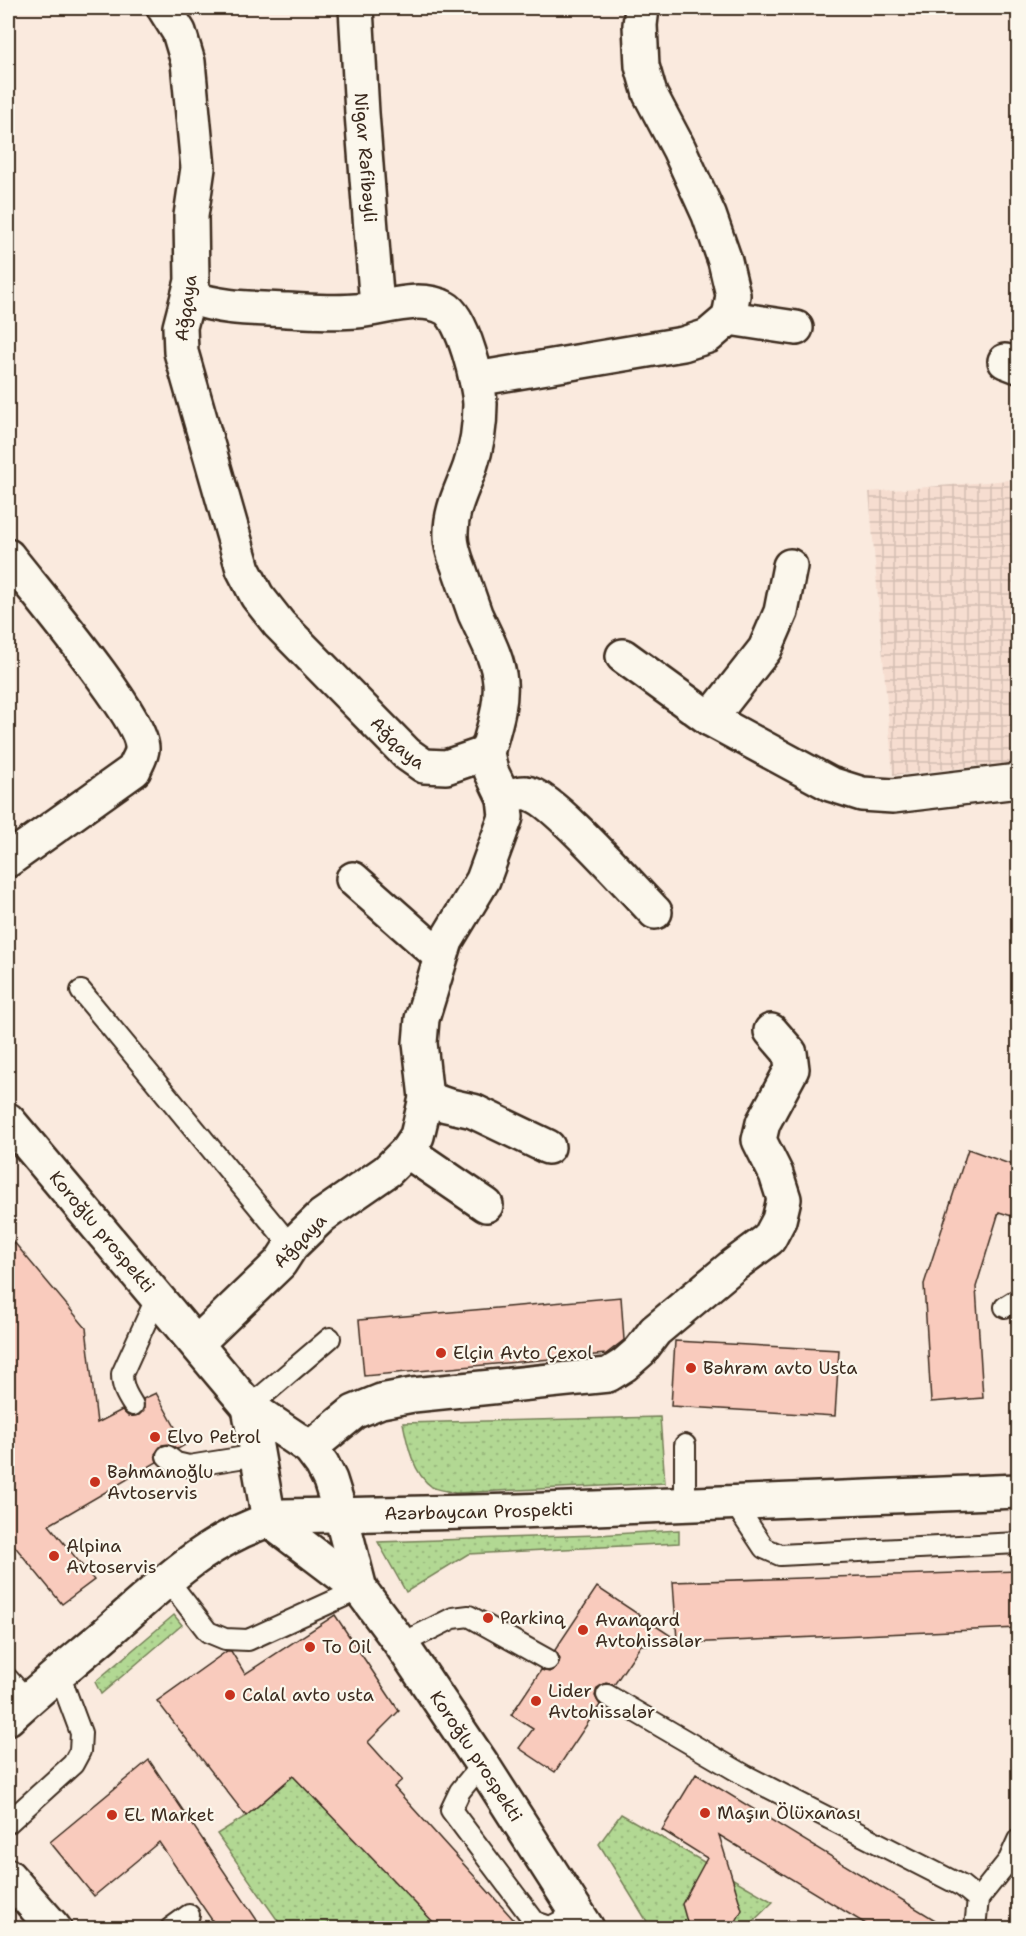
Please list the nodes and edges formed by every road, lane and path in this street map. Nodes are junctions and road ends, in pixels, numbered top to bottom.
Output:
1 (164, 8) edge
2 (356, 8) edge
3 (642, 8) edge
4 (189, 297) junction
5 (377, 307) junction
6 (729, 318) junction
7 (796, 328) dead end
8 (476, 379) junction
9 (8, 556) edge
10 (790, 566) dead end
11 (623, 656) dead end
12 (710, 719) junction
13 (487, 753) junction
14 (1018, 782) edge
15 (504, 798) junction
16 (8, 860) edge
17 (353, 879) dead end
18 (655, 912) dead end
19 (441, 956) junction
20 (81, 991) dead end
21 (771, 1031) dead end
22 (426, 1098) junction
23 (8, 1120) edge
24 (548, 1147) dead end
25 (407, 1151) junction
26 (486, 1205) dead end
27 (291, 1245) junction
28 (157, 1297) junction
29 (330, 1338) dead end
30 (197, 1343) junction
31 (133, 1405) dead end
32 (249, 1407) junction
33 (685, 1445) dead end
34 (310, 1448) junction
35 (258, 1455) junction
36 (167, 1456) dead end
37 (1018, 1491) edge
38 (733, 1501) junction
39 (685, 1503) junction
40 (341, 1515) junction
41 (269, 1520) junction
42 (1018, 1543) edge
43 (168, 1579) junction
44 (360, 1590) junction
45 (401, 1644) junction
46 (548, 1660) dead end
47 (59, 1674) junction
48 (607, 1695) dead end
49 (14, 1699) edge
50 (482, 1764) junction
51 (8, 1823) edge
52 (1018, 1840) edge
53 (8, 1876) edge
54 (978, 1899) junction
55 (189, 1916) dead end
56 (583, 1921) edge
57 (54, 1929) edge
58 (171, 1929) edge
59 (975, 1929) edge

1 - 4 street, Ağqaya
2 - 5 street, Nigar Rəfibəyli
3 - 6 street
4 - 5 street
4 - 13 street, Ağqaya
5 - 8 street
6 - 7 street
6 - 8 street
8 - 13 street
9 - 16 street
10 - 12 street
11 - 12 street
12 - 14 street
13 - 15 street
15 - 18 street
15 - 19 street, Ağqaya
17 - 19 street
19 - 22 street, Ağqaya
20 - 27 lane
21 - 34 street
22 - 24 street
22 - 25 street, Ağqaya
23 - 28 street, Koroğlu prospekti
25 - 26 street
25 - 27 street, Ağqaya
27 - 30 street, Ağqaya
28 - 30 street, Koroğlu prospekti
28 - 31 lane
29 - 32 lane
30 - 32 street, Koroğlu prospekti
32 - 34 street
32 - 35 street
33 - 39 lane
34 - 40 street
35 - 36 lane
35 - 41 street
37 - 38 street, Azərbaycan Prospekti
38 - 39 street, Azərbaycan Prospekti
38 - 42 lane
39 - 40 street, Azərbaycan Prospekti
40 - 41 street, Azərbaycan Prospekti
40 - 44 street
41 - 43 street, Azərbaycan Prospekti
41 - 44 street
43 - 44 lane
43 - 47 street, Azərbaycan Prospekti
44 - 45 street, Koroğlu prospekti
45 - 46 lane
45 - 50 street, Koroğlu prospekti
47 - 49 street, Azərbaycan Prospekti
47 - 51 lane
48 - 54 lane
50 - 56 street, Koroğlu prospekti
50 - 56 lane
52 - 54 lane
53 - 57 street
54 - 59 lane
55 - 58 lane

